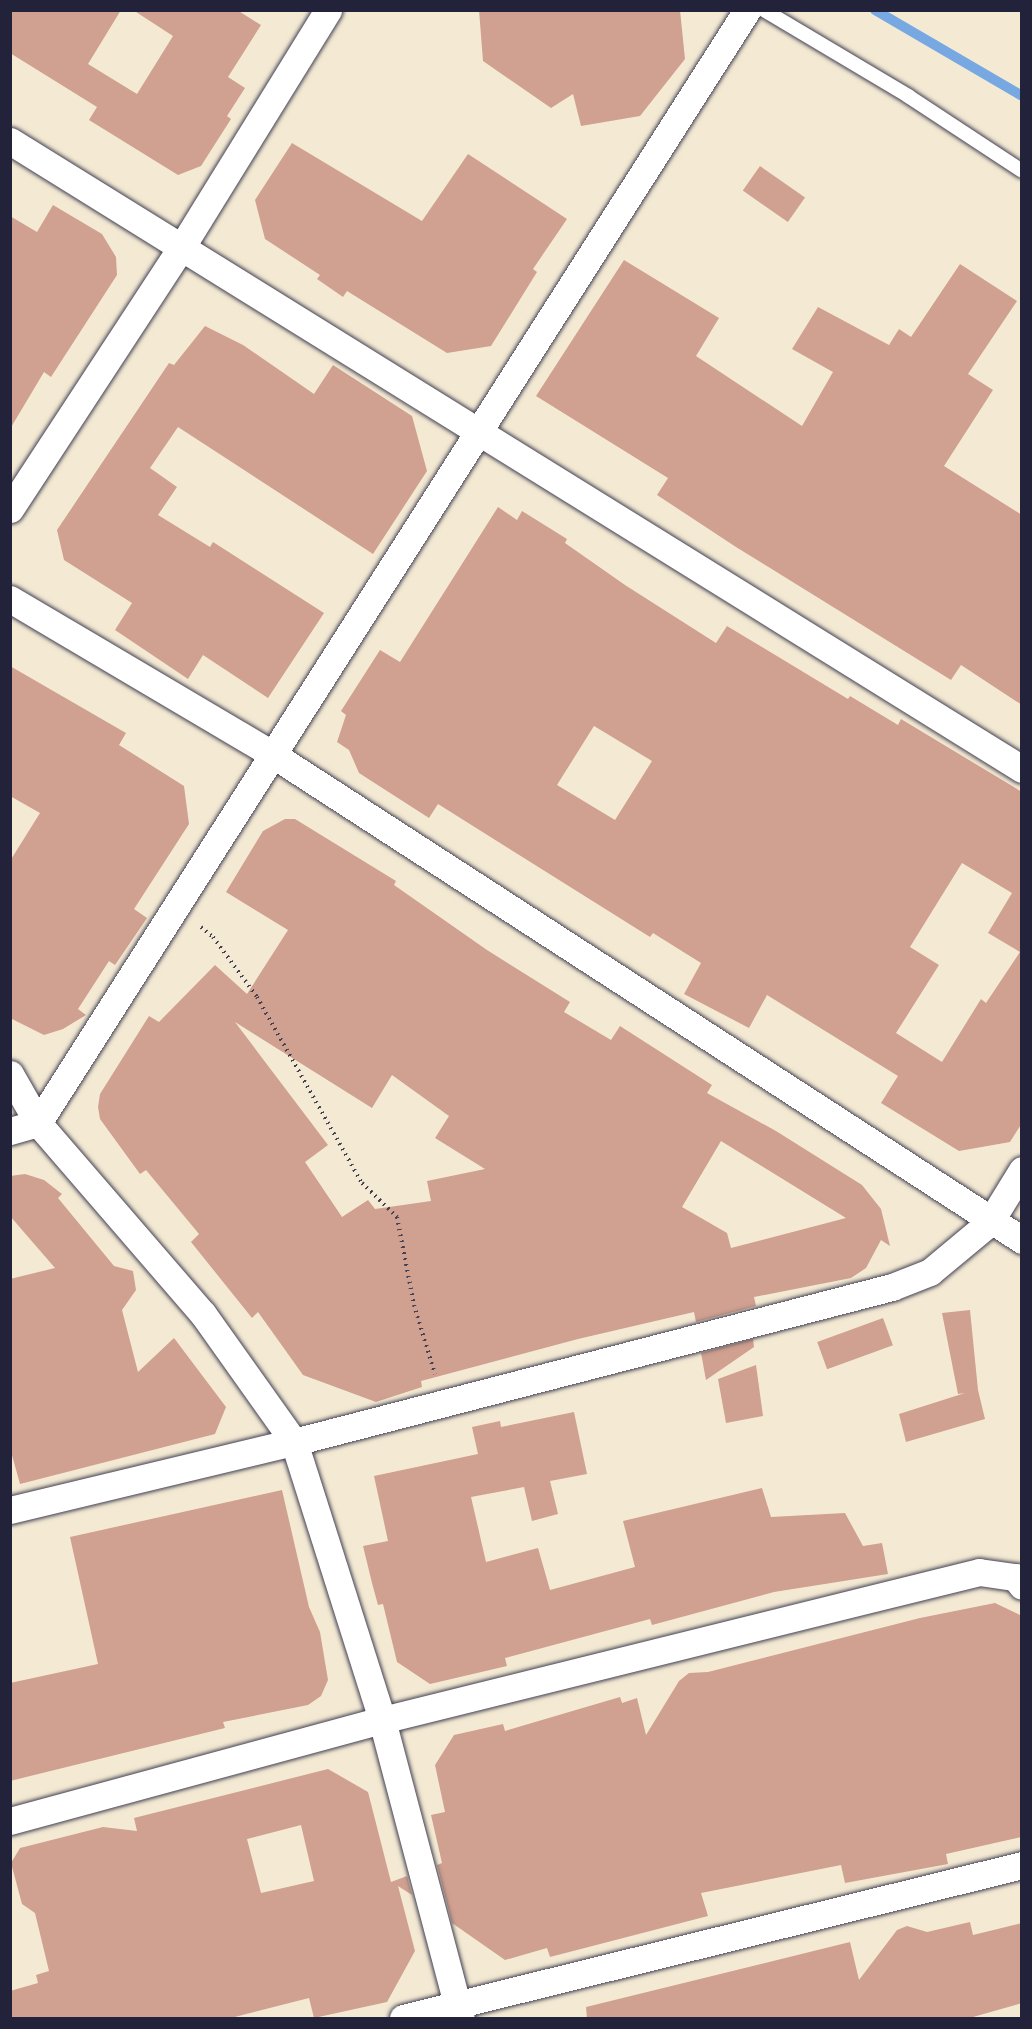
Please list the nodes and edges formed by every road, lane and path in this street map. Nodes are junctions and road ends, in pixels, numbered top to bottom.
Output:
1 (328, 10) edge
2 (747, 10) edge
3 (764, 10) edge
4 (10, 141) edge
5 (1022, 171) edge
6 (181, 248) junction
7 (480, 430) junction
8 (10, 508) edge
9 (10, 599) edge
10 (272, 754) junction
11 (1022, 769) edge
12 (176, 906) junction
13 (10, 1074) edge
14 (38, 1123) junction
15 (10, 1131) edge
16 (1022, 1170) edge
17 (990, 1222) junction
18 (1022, 1240) edge
19 (443, 1404) junction
20 (294, 1442) junction
21 (10, 1510) edge
22 (1022, 1586) edge
23 (382, 1720) junction
24 (10, 1821) edge
25 (1022, 1865) edge
26 (459, 2012) edge
27 (404, 2019) edge

1 - 6 street
2 - 7 street
3 - 5 lane
4 - 6 street
6 - 7 street
6 - 8 street
7 - 10 street
7 - 11 street
9 - 10 street
10 - 12 street
10 - 17 street
12 - 14 street
12 - 19 path
13 - 14 street
14 - 15 street
14 - 20 street
16 - 17 street
17 - 18 street
17 - 19 street
19 - 20 street
20 - 21 street
20 - 23 street
22 - 23 street
23 - 24 street
23 - 26 street
25 - 26 street
26 - 27 street

